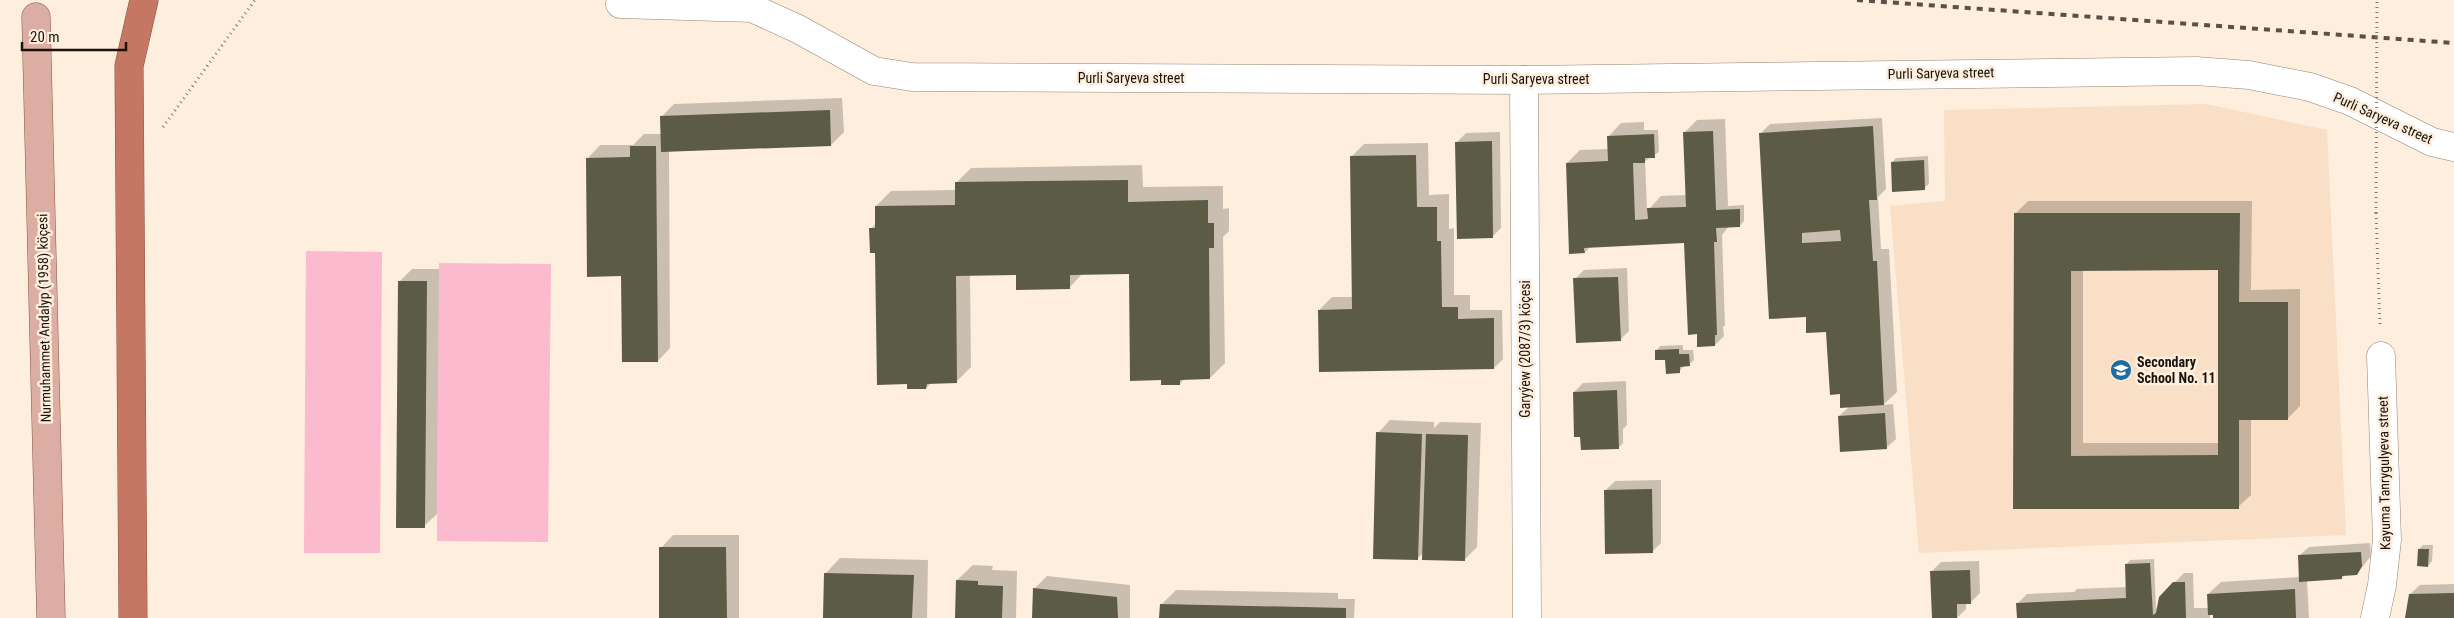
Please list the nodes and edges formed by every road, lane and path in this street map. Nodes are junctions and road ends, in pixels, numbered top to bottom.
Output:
1 (144, 0) edge
2 (256, 0) edge
3 (2377, 0) edge
4 (620, 4) dead end
5 (36, 17) dead end
6 (1524, 80) junction
7 (159, 131) dead end
8 (2454, 146) edge
9 (2381, 356) joint
10 (51, 618) edge
11 (133, 618) edge
12 (1527, 618) edge
13 (2375, 618) edge

1 - 11 highway
2 - 7 path
3 - 9 path, bridge
4 - 6 street, Purli Saryeva street
5 - 10 main road, Nurmuhammet Andalyp (1958) köçesi
6 - 8 street, Purli Saryeva street
6 - 12 street, Garyýew (2087/3) köçesi
9 - 13 street, Kayuma Tanrygulyeva street

